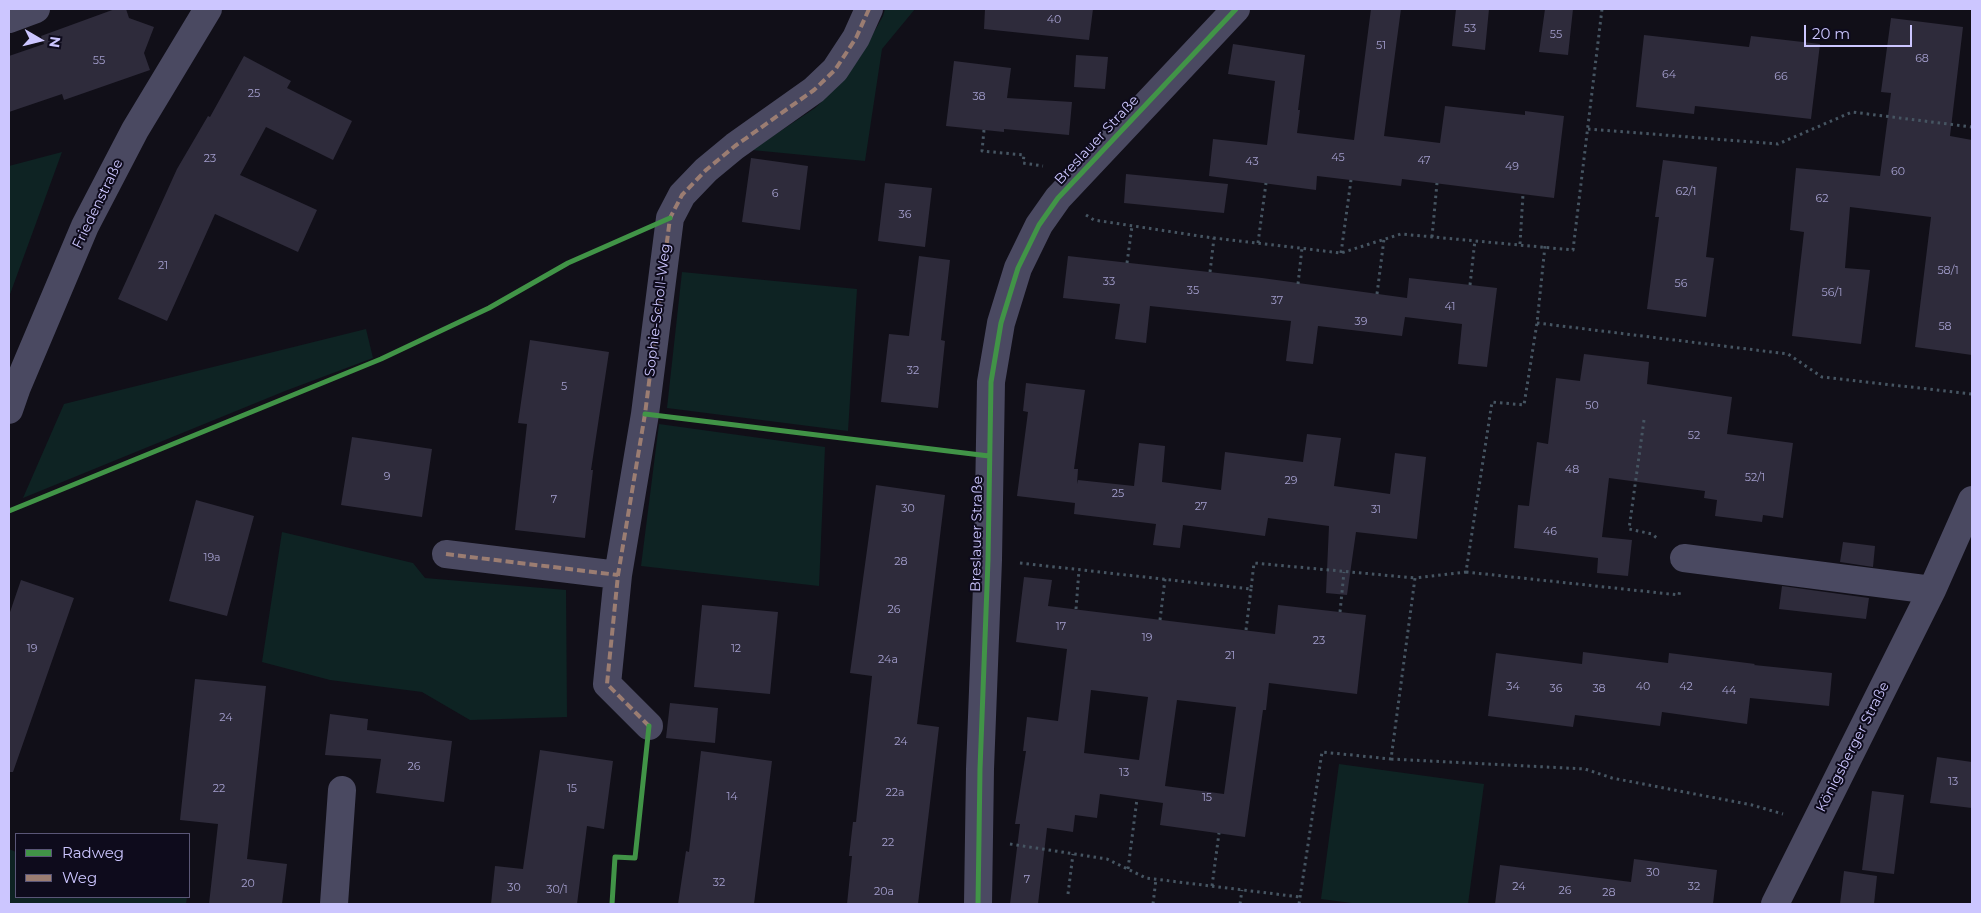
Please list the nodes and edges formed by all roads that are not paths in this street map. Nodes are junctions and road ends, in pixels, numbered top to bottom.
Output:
1 (36, 9) edge
2 (208, 9) edge
3 (869, 9) edge
4 (1236, 9) edge
5 (9, 19) edge
6 (9, 410) edge
7 (1972, 500) edge
8 (446, 554) dead end
9 (1684, 558) road end
10 (618, 575) junction
11 (1932, 590) junction
12 (649, 726) road end
13 (342, 790) dead end
14 (334, 904) edge
15 (978, 904) edge
16 (1775, 904) edge

1 - 5 street
2 - 6 street, Friedenstraße
3 - 10 street, Sophie-Scholl-Weg
4 - 15 street, Breslauer Straße
7 - 11 street, Königsberger Straße
8 - 10 street
9 - 11 street
10 - 12 street, Sophie-Scholl-Weg
11 - 16 street, Königsberger Straße
13 - 14 street

